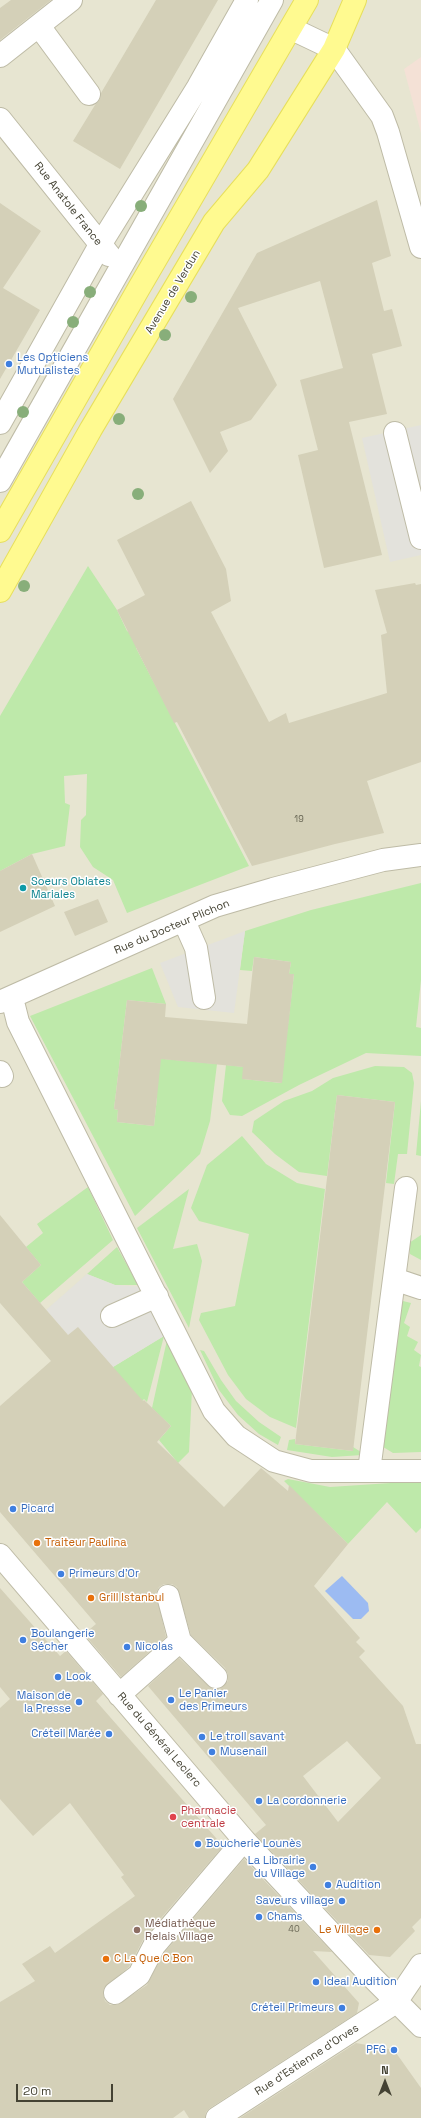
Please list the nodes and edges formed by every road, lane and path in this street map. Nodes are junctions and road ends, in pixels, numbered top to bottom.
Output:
1 (71, 0) edge
2 (247, 0) edge
3 (272, 0) edge
4 (307, 0) edge
5 (355, 0) edge
6 (39, 26) junction
7 (292, 29) junction
8 (334, 49) junction
9 (0, 56) edge
10 (89, 94) dead end
11 (0, 119) edge
12 (100, 245) junction
13 (421, 248) edge
14 (122, 269) junction
15 (139, 288) junction
16 (0, 423) edge
17 (395, 433) dead end
18 (0, 480) edge
19 (0, 531) edge
20 (421, 538) edge
21 (0, 591) edge
22 (421, 855) edge
23 (184, 920) junction
24 (204, 998) dead end
25 (6, 1000) edge
26 (406, 1188) dead end
27 (394, 1279) junction
28 (421, 1288) edge
29 (157, 1296) junction
30 (112, 1316) dead end
31 (369, 1471) junction
32 (421, 1471) edge
33 (0, 1555) edge
34 (168, 1596) dead end
35 (180, 1641) junction
36 (216, 1678) dead end
37 (119, 1695) junction
38 (244, 1840) junction
39 (421, 1965) edge
40 (115, 1993) dead end
41 (396, 2002) junction
42 (421, 2026) edge
43 (217, 2118) edge

1 - 6 street
2 - 12 street
3 - 14 street
4 - 7 main road
5 - 8 main road, Avenue de Verdun
6 - 9 street
6 - 10 street
7 - 8 street
7 - 15 main road
8 - 13 street
8 - 21 main road, Avenue de Verdun
11 - 12 street, Rue Anatole France
12 - 14 street, Rue Anatole France
12 - 16 street
14 - 15 street, Rue Anatole France
14 - 18 street
15 - 19 main road
17 - 20 street
22 - 23 street, Rue du Docteur Plichon
23 - 24 street
23 - 25 street, Rue du Docteur Plichon
25 - 29 street
26 - 27 street
27 - 28 street
27 - 31 street
29 - 30 street
29 - 31 street
31 - 32 street
33 - 37 street, Rue du Général Leclerc
34 - 35 street
35 - 36 street
35 - 37 street
37 - 38 street, Rue du Général Leclerc
38 - 40 street
38 - 41 street, Rue du Général Leclerc
39 - 41 street
41 - 42 street, Rue du Général Leclerc
41 - 43 street, Rue d'Estienne d'Orves

